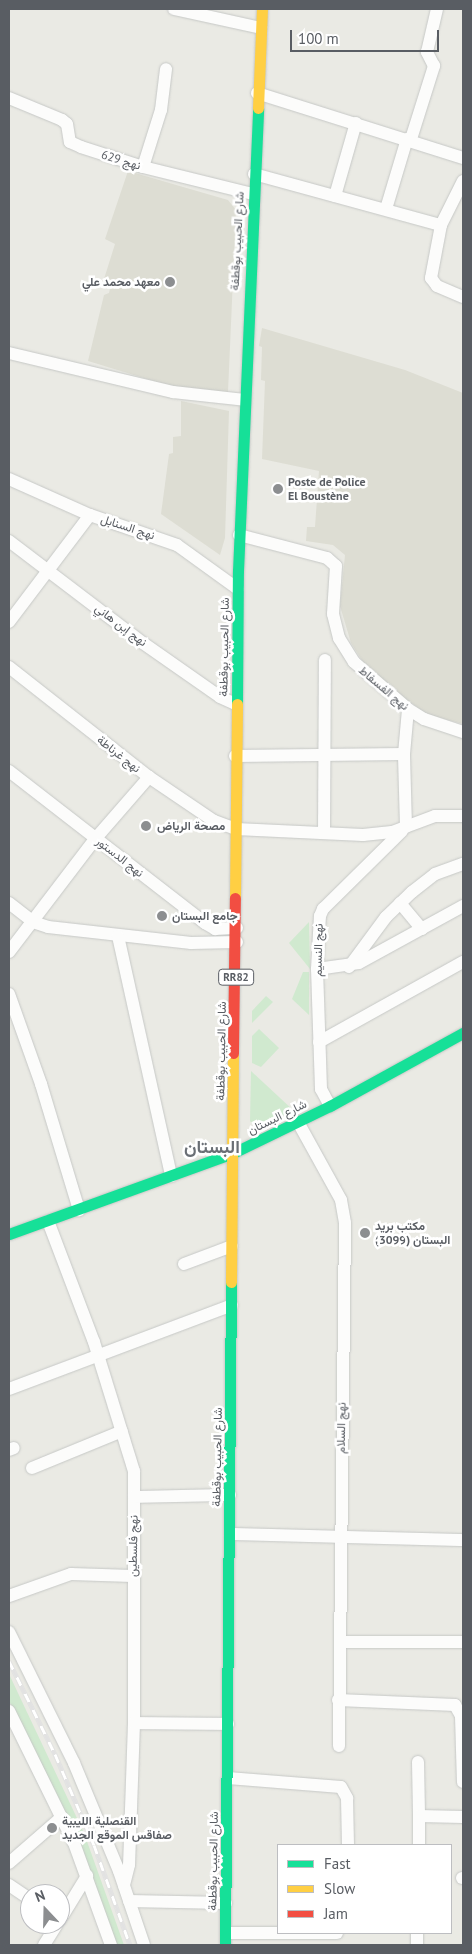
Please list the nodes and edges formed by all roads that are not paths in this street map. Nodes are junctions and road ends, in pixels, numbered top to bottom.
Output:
1 (174, 9) edge
2 (262, 9) edge
3 (437, 9) edge
4 (261, 28) junction
5 (166, 69) dead end
6 (257, 93) junction
7 (9, 98) edge
8 (356, 123) junction
9 (409, 139) junction
10 (463, 158) edge
11 (143, 167) junction
12 (254, 174) junction
13 (463, 181) edge
14 (253, 194) junction
15 (335, 196) junction
16 (458, 204) edge
17 (386, 209) junction
18 (441, 225) junction
19 (463, 297) edge
20 (9, 353) edge
21 (245, 400) junction
22 (9, 480) edge
23 (90, 514) junction
24 (239, 535) junction
25 (9, 541) edge
26 (49, 571) junction
27 (238, 589) junction
28 (9, 622) edge
29 (325, 660) dead end
30 (9, 667) edge
31 (236, 704) junction
32 (408, 709) junction
33 (463, 732) edge
34 (325, 754) junction
35 (404, 754) junction
36 (235, 756) junction
37 (9, 771) edge
38 (148, 777) junction
39 (463, 816) edge
40 (406, 827) junction
41 (236, 829) junction
42 (324, 834) junction
43 (363, 835) junction
44 (96, 838) junction
45 (372, 858) junction
46 (463, 864) edge
47 (9, 903) edge
48 (400, 903) junction
49 (463, 906) edge
50 (34, 922) junction
51 (237, 928) junction
52 (422, 929) junction
53 (118, 936) junction
54 (237, 942) junction
55 (9, 952) edge
56 (463, 962) edge
57 (349, 967) junction
58 (317, 969) junction
59 (9, 994) edge
60 (463, 1033) edge
61 (319, 1042) junction
62 (330, 1106) junction
63 (298, 1122) junction
64 (233, 1153) junction
65 (171, 1176) junction
66 (78, 1210) junction
67 (48, 1221) junction
68 (9, 1234) edge
69 (232, 1246) junction
70 (184, 1264) dead end
71 (232, 1305) junction
72 (97, 1356) junction
73 (9, 1389) edge
74 (122, 1430) junction
75 (32, 1468) dead end
76 (230, 1495) junction
77 (134, 1497) junction
78 (230, 1534) junction
79 (339, 1536) junction
80 (463, 1540) edge
81 (132, 1576) junction
82 (9, 1596) edge
83 (9, 1632) edge
84 (340, 1642) junction
85 (463, 1642) edge
86 (338, 1700) junction
87 (9, 1711) edge
88 (134, 1723) junction
89 (228, 1724) junction
90 (339, 1746) dead end
91 (418, 1762) dead end
92 (228, 1778) junction
93 (463, 1782) edge
94 (419, 1816) junction
95 (62, 1817) junction
96 (463, 1817) edge
97 (348, 1844) edge
98 (418, 1844) edge
99 (9, 1863) edge
100 (87, 1876) junction
101 (9, 1885) edge
102 (124, 1885) junction
103 (20, 1892) edge
104 (129, 1901) junction
105 (70, 1903) edge
106 (226, 1903) junction
107 (51, 1934) edge
108 (318, 1934) edge
109 (225, 1939) edge
110 (44, 1945) edge
111 (111, 1945) edge
112 (144, 1945) edge

1 - 4 street
2 - 4 main road, شارع الحبيب بوقطفة / RR82
3 - 9 street
4 - 6 main road, شارع الحبيب بوقطفة / RR82
5 - 11 street
6 - 8 street
6 - 12 main road, شارع الحبيب بوقطفة / RR82
7 - 11 street, نهج 629
8 - 9 street
8 - 15 street
9 - 10 street
9 - 17 street
11 - 14 street, نهج 629
12 - 14 main road, شارع الحبيب بوقطفة / RR82
12 - 15 street
13 - 16 street
14 - 21 main road, شارع الحبيب بوقطفة / RR82
15 - 17 street
16 - 18 street
17 - 18 street
18 - 19 street
20 - 21 street
21 - 24 main road, شارع الحبيب بوقطفة / RR82
22 - 23 street, نهج السنابل
23 - 26 street
23 - 27 street, نهج السنابل
24 - 27 main road, شارع الحبيب بوقطفة / RR82
24 - 32 street, نهج الفسفاط
25 - 26 street, نهج إبن هاني
26 - 28 street
26 - 31 street, نهج إبن هاني
27 - 31 main road, شارع الحبيب بوقطفة / RR82
29 - 34 street
30 - 38 street, نهج غرناطة
31 - 36 main road, شارع الحبيب بوقطفة / RR82
32 - 33 street, نهج الفسفاط
32 - 35 street
34 - 35 street
34 - 36 street
34 - 42 street
35 - 40 street
36 - 41 main road, شارع الحبيب بوقطفة / RR82
37 - 44 street, نهج الدستور
38 - 41 street, نهج غرناطة
38 - 44 street
39 - 40 street
40 - 43 street, نهج غرناطة
40 - 45 street, نهج النسيم
41 - 42 street, نهج غرناطة
41 - 51 main road, شارع الحبيب بوقطفة / RR82
42 - 43 street, نهج غرناطة
43 - 45 street
44 - 50 street
44 - 51 street, نهج الدستور
45 - 58 street, نهج النسيم
46 - 48 street
47 - 50 street
48 - 52 street
48 - 57 street
49 - 52 street
50 - 53 street
50 - 55 street
51 - 54 main road, شارع الحبيب بوقطفة / RR82
52 - 57 street
53 - 54 street
53 - 65 street
54 - 64 main road, شارع الحبيب بوقطفة / RR82
56 - 61 street
57 - 58 street
58 - 61 street, نهج النسيم
59 - 66 street
60 - 62 main road, شارع البستان
61 - 62 street, نهج النسيم
62 - 63 main road, شارع البستان
63 - 64 main road, شارع البستان
63 - 79 street, نهج السلام
64 - 65 main road, شارع البستان
64 - 69 main road, شارع الحبيب بوقطفة / RR82
65 - 66 main road, شارع البستان
66 - 67 main road, شارع البستان
67 - 68 main road, شارع البستان
67 - 72 street, نهج فلسطين
69 - 70 street
69 - 71 main road, شارع الحبيب بوقطفة / RR82
71 - 72 street
71 - 76 main road, شارع الحبيب بوقطفة / RR82
72 - 73 street
72 - 74 street, نهج فلسطين
74 - 75 street
74 - 77 street, نهج فلسطين
76 - 77 street
76 - 78 main road, شارع الحبيب بوقطفة / RR82
77 - 81 street, نهج فلسطين
78 - 79 street
78 - 89 main road, شارع الحبيب بوقطفة / RR82
79 - 80 street
79 - 84 street, نهج السلام
81 - 82 street
81 - 88 street, نهج فلسطين
83 - 102 street
84 - 85 street
84 - 86 street, نهج السلام
86 - 90 street, نهج السلام
86 - 93 street
87 - 95 street
88 - 89 street
88 - 102 street, نهج فلسطين
89 - 92 main road, شارع الحبيب بوقطفة / RR82
91 - 94 street
92 - 97 street
92 - 106 main road, شارع الحبيب بوقطفة / RR82
94 - 96 street
94 - 98 street
95 - 99 street
95 - 100 street
100 - 105 street
100 - 111 street
101 - 103 street
102 - 104 street
104 - 106 street
104 - 112 street
106 - 109 main road, شارع الحبيب بوقطفة / RR82
107 - 110 street
108 - 109 street

